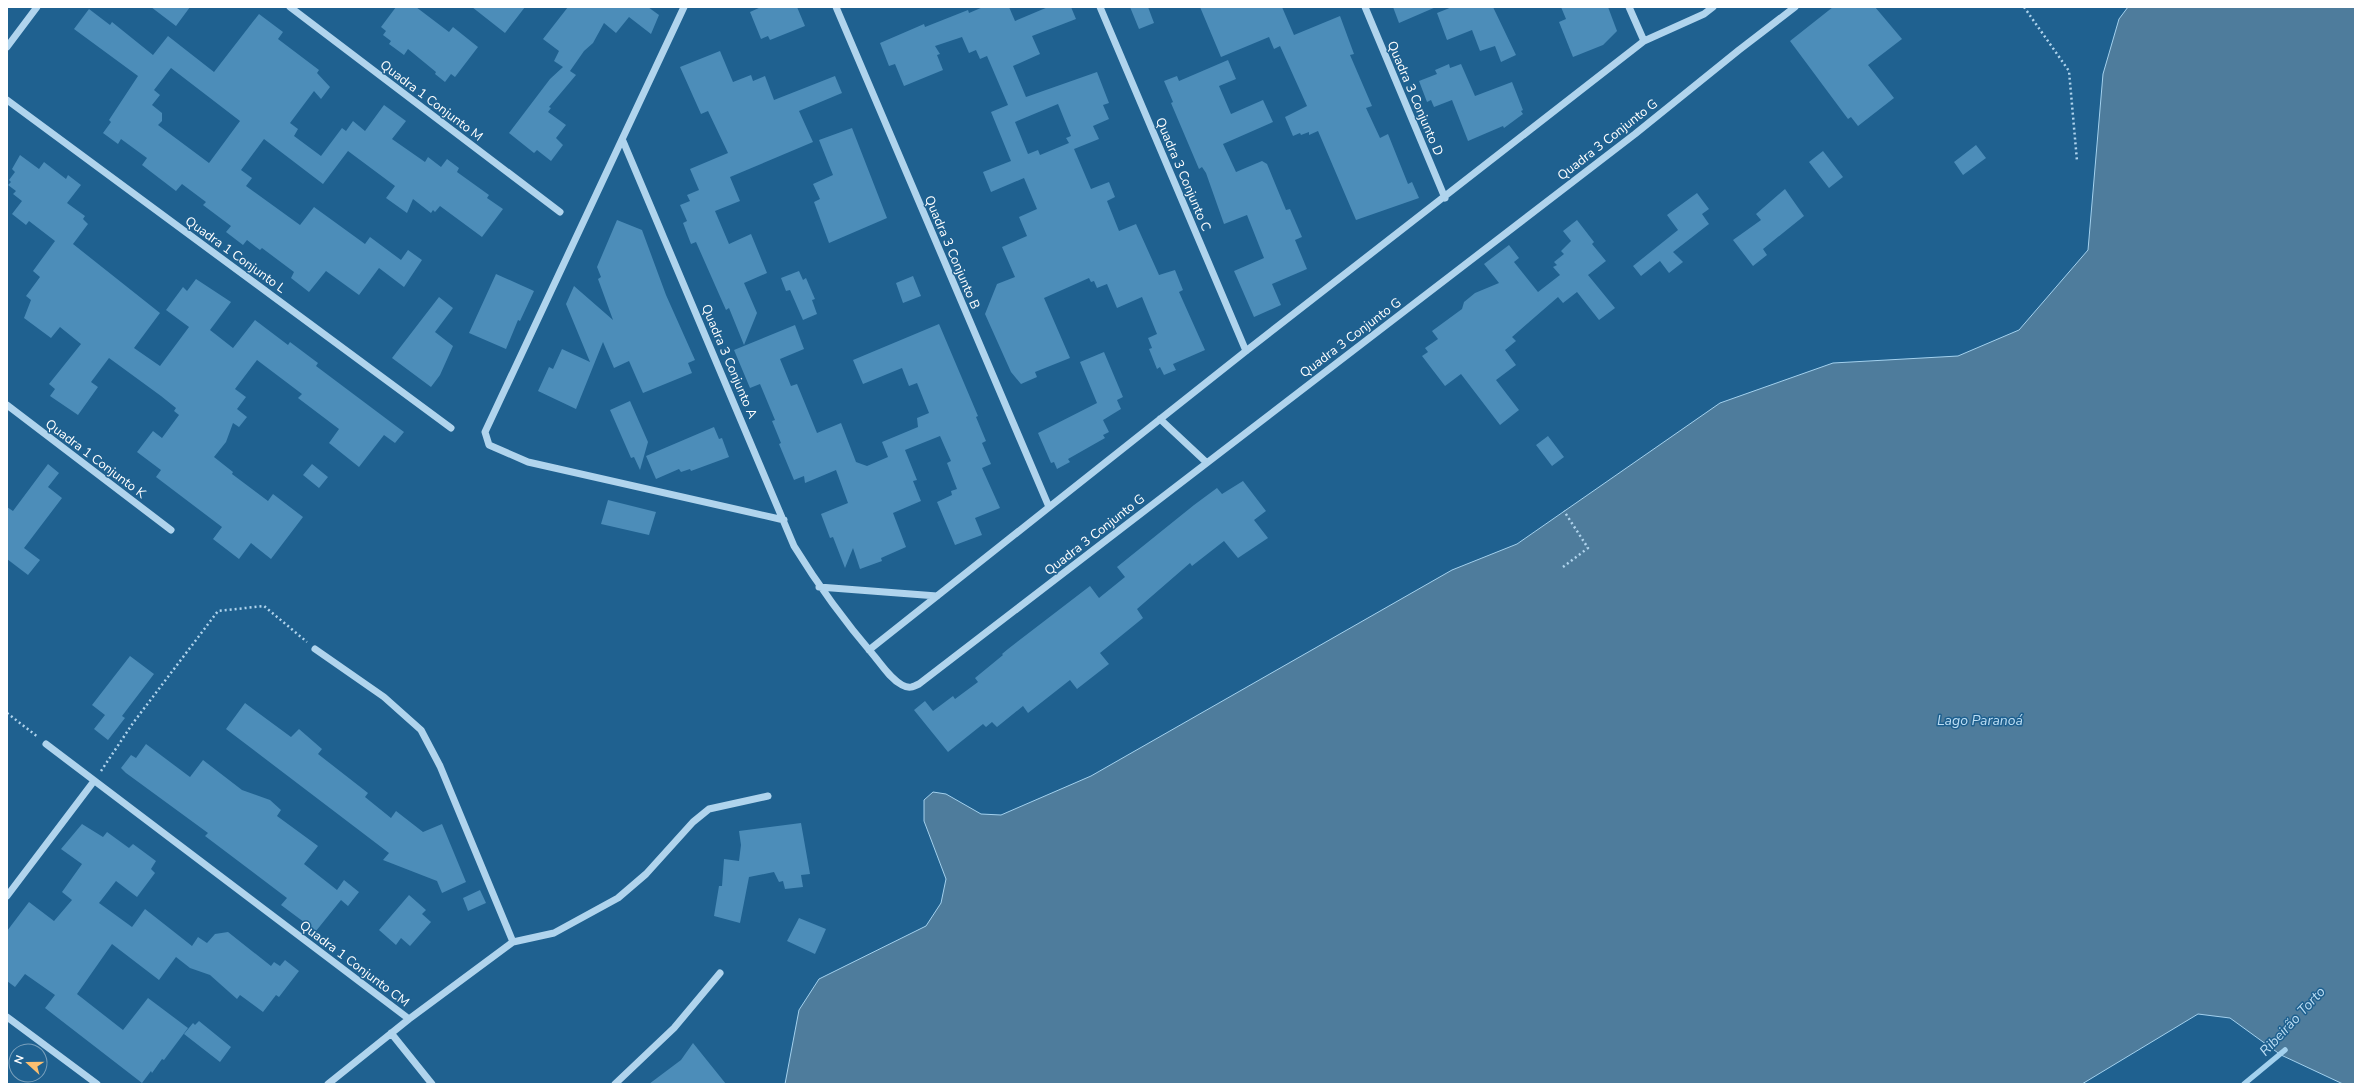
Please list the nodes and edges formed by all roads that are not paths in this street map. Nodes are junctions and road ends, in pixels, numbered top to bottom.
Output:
1 (37, 7) edge
2 (290, 7) edge
3 (684, 7) edge
4 (836, 7) edge
5 (1100, 7) edge
6 (1365, 7) edge
7 (1630, 7) edge
8 (1713, 7) edge
9 (1795, 7) edge
10 (1644, 41) junction
11 (7, 47) edge
12 (7, 100) edge
13 (623, 141) junction
14 (1445, 198) junction
15 (560, 212) dead end
16 (1246, 351) junction
17 (7, 405) edge
18 (1160, 419) junction
19 (451, 428) dead end
20 (1206, 462) junction
21 (1048, 507) junction
22 (784, 520) junction
23 (171, 530) dead end
24 (819, 587) junction
25 (937, 596) junction
26 (315, 649) road end
27 (869, 650) junction
28 (919, 684) joint
29 (46, 744) road end
30 (94, 782) junction
31 (768, 796) dead end
32 (7, 896) edge
33 (513, 942) junction
34 (720, 973) dead end
35 (7, 1017) edge
36 (409, 1019) junction
37 (391, 1033) junction
38 (97, 1084) edge
39 (328, 1084) edge
40 (432, 1084) edge
41 (615, 1084) edge

1 - 11 street
2 - 15 street, Quadra 1 Conjunto M
3 - 13 street
4 - 21 street, Quadra 3 Conjunto B
5 - 16 street, Quadra 3 Conjunto C
6 - 14 street, Quadra 3 Conjunto D
7 - 10 street
8 - 10 street
9 - 20 street, Quadra 3 Conjunto G
10 - 14 street
12 - 19 street, Quadra 1 Conjunto L
13 - 22 street, Quadra 3 Conjunto A
13 - 22 street
14 - 16 street
16 - 18 street
17 - 23 street, Quadra 1 Conjunto K
18 - 20 street
18 - 21 street
20 - 28 street, Quadra 3 Conjunto G
21 - 25 street
22 - 24 street, Quadra 3 Conjunto A
24 - 25 street
24 - 27 street, Quadra 3 Conjunto A
25 - 27 street
26 - 33 street
27 - 28 street, Quadra 3 Conjunto A
29 - 30 street, Quadra 1 Conjunto CM
30 - 32 street
30 - 36 street, Quadra 1 Conjunto CM
31 - 33 street
33 - 36 street, Quadra 1 Conjunto CM
34 - 41 street
35 - 38 street
36 - 37 street
37 - 39 street
37 - 40 street

